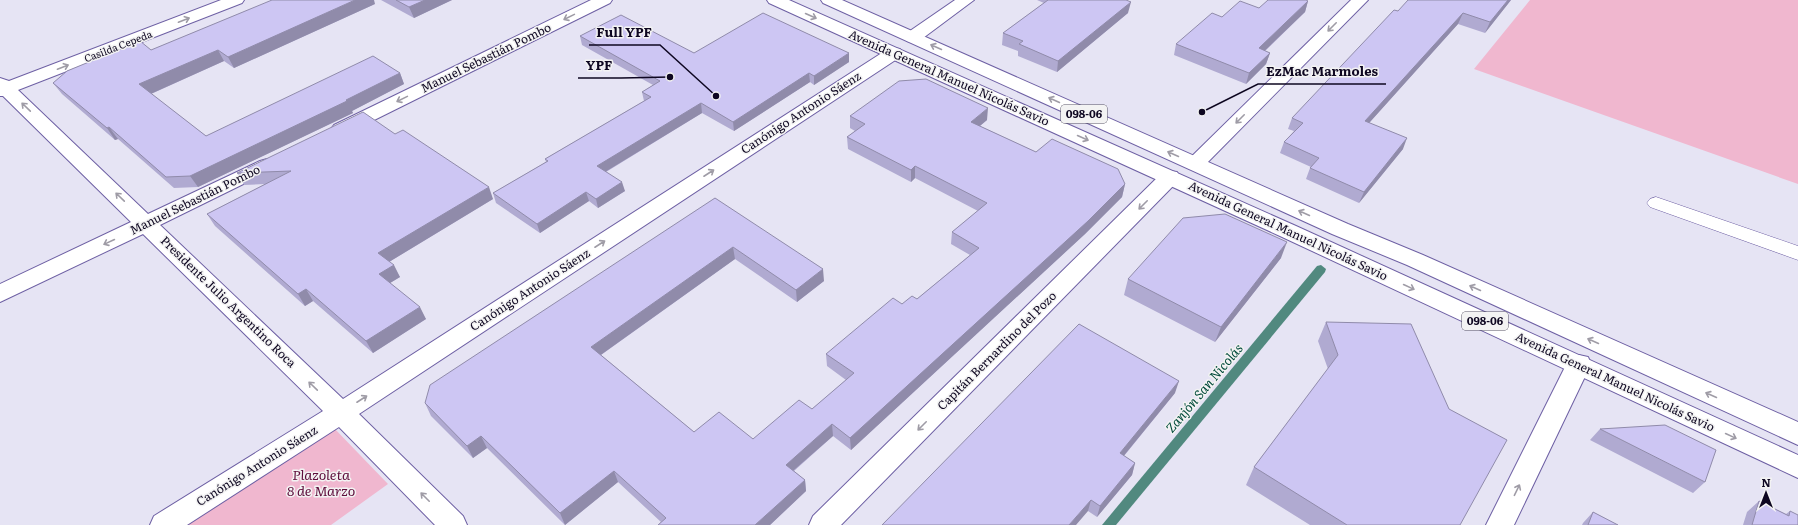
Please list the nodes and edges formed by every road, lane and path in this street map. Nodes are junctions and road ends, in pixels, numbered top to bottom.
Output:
1 (236, 0) edge
2 (604, 0) edge
3 (775, 0) edge
4 (829, 0) edge
5 (966, 0) edge
6 (1360, 0) edge
7 (913, 36) junction
8 (894, 53) junction
9 (2, 87) edge
10 (324, 137) edge
11 (281, 158) edge
12 (1195, 164) junction
13 (1170, 177) junction
14 (1656, 204) dead end
15 (147, 224) junction
16 (1798, 253) edge
17 (0, 294) edge
18 (1579, 364) junction
19 (341, 413) junction
20 (1798, 434) edge
21 (1798, 467) edge
22 (164, 525) edge
23 (453, 525) edge
24 (823, 525) edge
25 (1500, 525) edge

9 -> 1 street, Casilda Cepeda
2 -> 10 street, Manuel Sebastián Pombo
3 -> 8 street, Avenida General Manuel Nicolás Savio / 098-06
4 - 7 street, Avenida General Manuel Nicolás Savio / 098-06
5 - 7 street
6 -> 12 street
12 -> 7 street, Avenida General Manuel Nicolás Savio / 098-06
8 -> 13 street, Avenida General Manuel Nicolás Savio / 098-06
19 -> 8 street, Canónigo Antonio Sáenz
15 -> 9 street, Presidente Julio Argentino Roca
11 - 15 street, Manuel Sebastián Pombo
20 -> 12 street, Avenida General Manuel Nicolás Savio / 098-06
13 -> 18 street, Avenida General Manuel Nicolás Savio / 098-06
13 -> 24 street, Capitán Bernardino del Pozo
14 - 16 lane
15 -> 17 street, Manuel Sebastián Pombo
19 -> 15 street, Presidente Julio Argentino Roca
18 -> 21 street, Avenida General Manuel Nicolás Savio / 098-06
25 -> 18 street
19 - 22 street, Canónigo Antonio Sáenz
23 -> 19 street, Presidente Julio Argentino Roca

